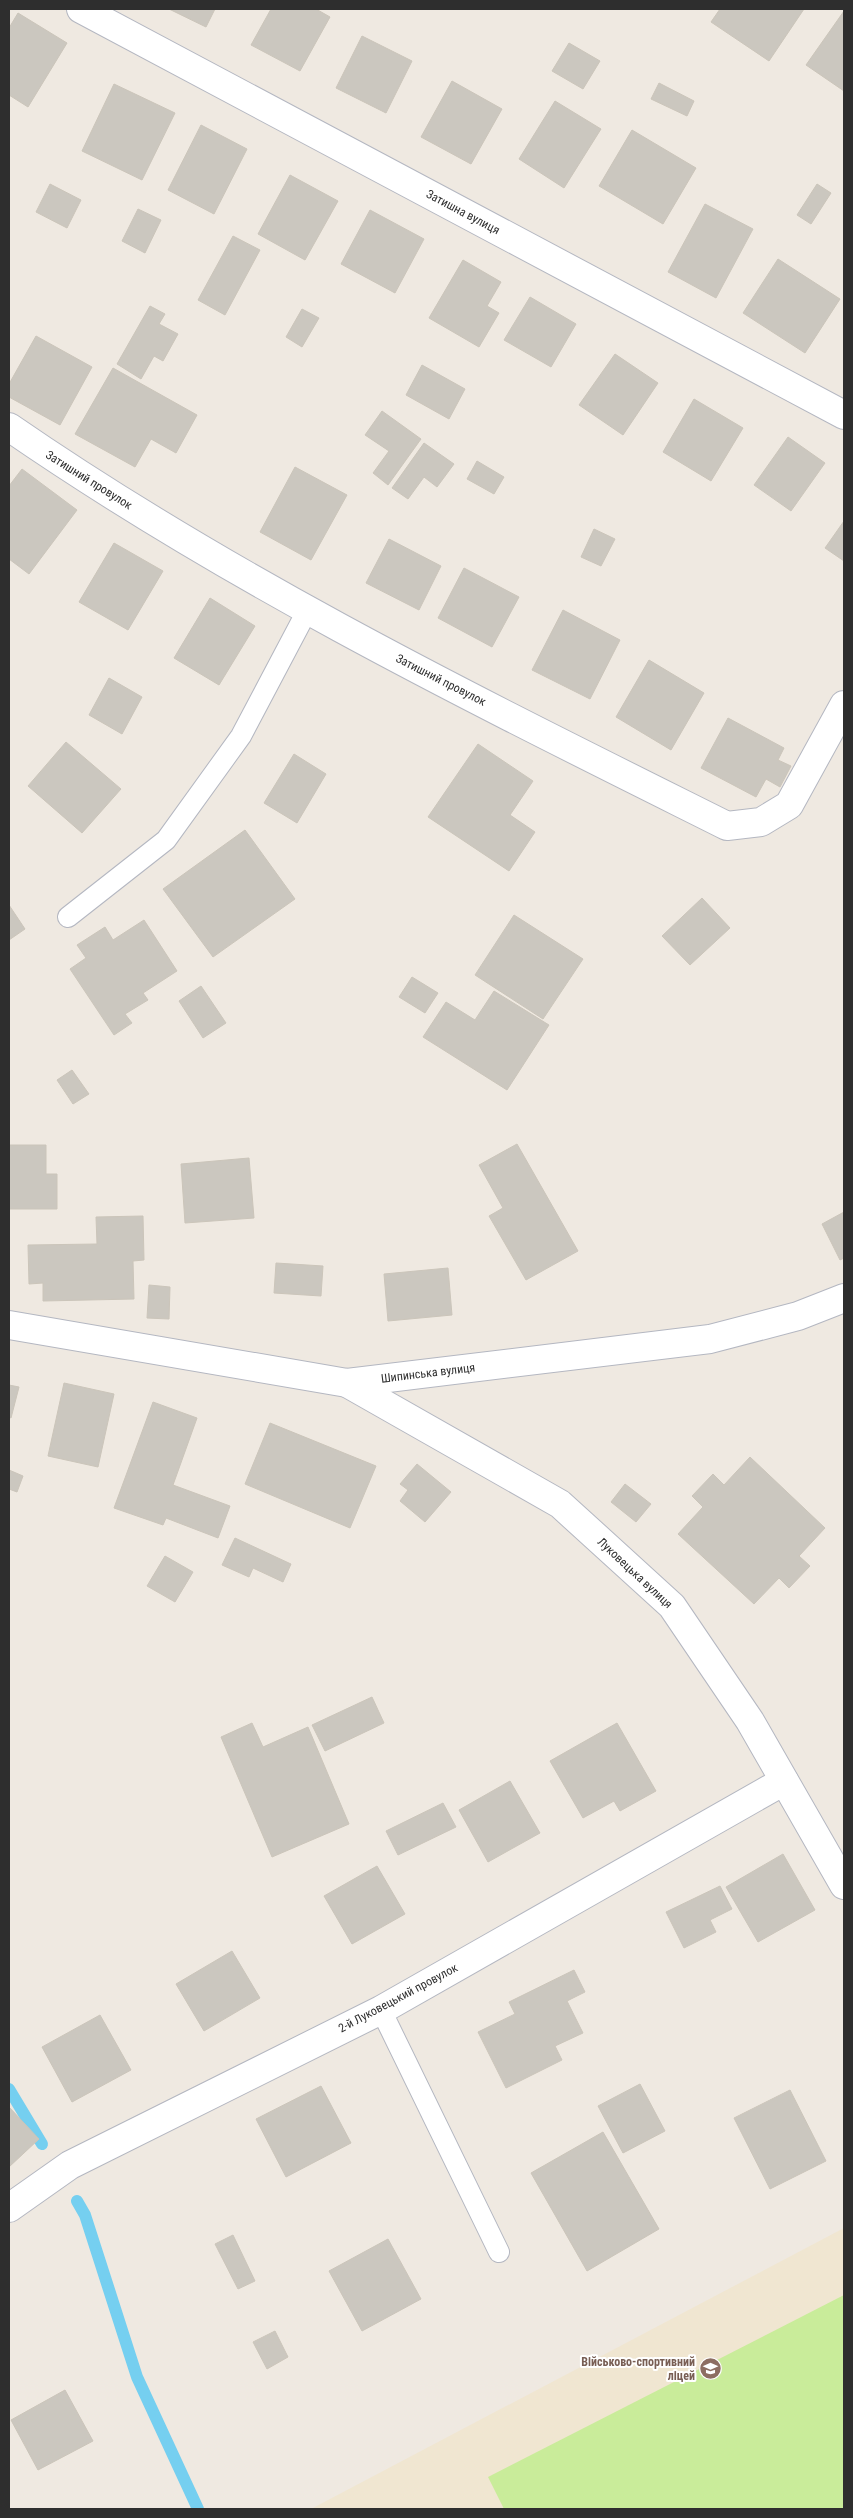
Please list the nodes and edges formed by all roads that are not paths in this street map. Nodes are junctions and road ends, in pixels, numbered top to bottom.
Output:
1 (81, 9) edge
2 (844, 415) edge
3 (9, 427) edge
4 (307, 611) junction
5 (844, 705) edge
6 (68, 917) dead end
7 (844, 1298) edge
8 (9, 1325) edge
9 (347, 1383) junction
10 (784, 1781) junction
11 (838, 1857) edge
12 (844, 1885) edge
13 (381, 2010) junction
14 (9, 2208) edge
15 (499, 2252) dead end

1 - 2 street, Затишна вулиця
3 - 4 street, Затишний провулок
4 - 5 street, Затишний провулок
4 - 6 lane
7 - 9 street, Шипинська вулиця
8 - 9 street, Шипинська вулиця
9 - 10 street, Луковецька вулиця
10 - 11 street, Луковецька вулиця
10 - 13 street, 2-й Луковецький провулок
11 - 12 street, Луковецька вулиця
13 - 14 street, 2-й Луковецький провулок
13 - 15 lane

